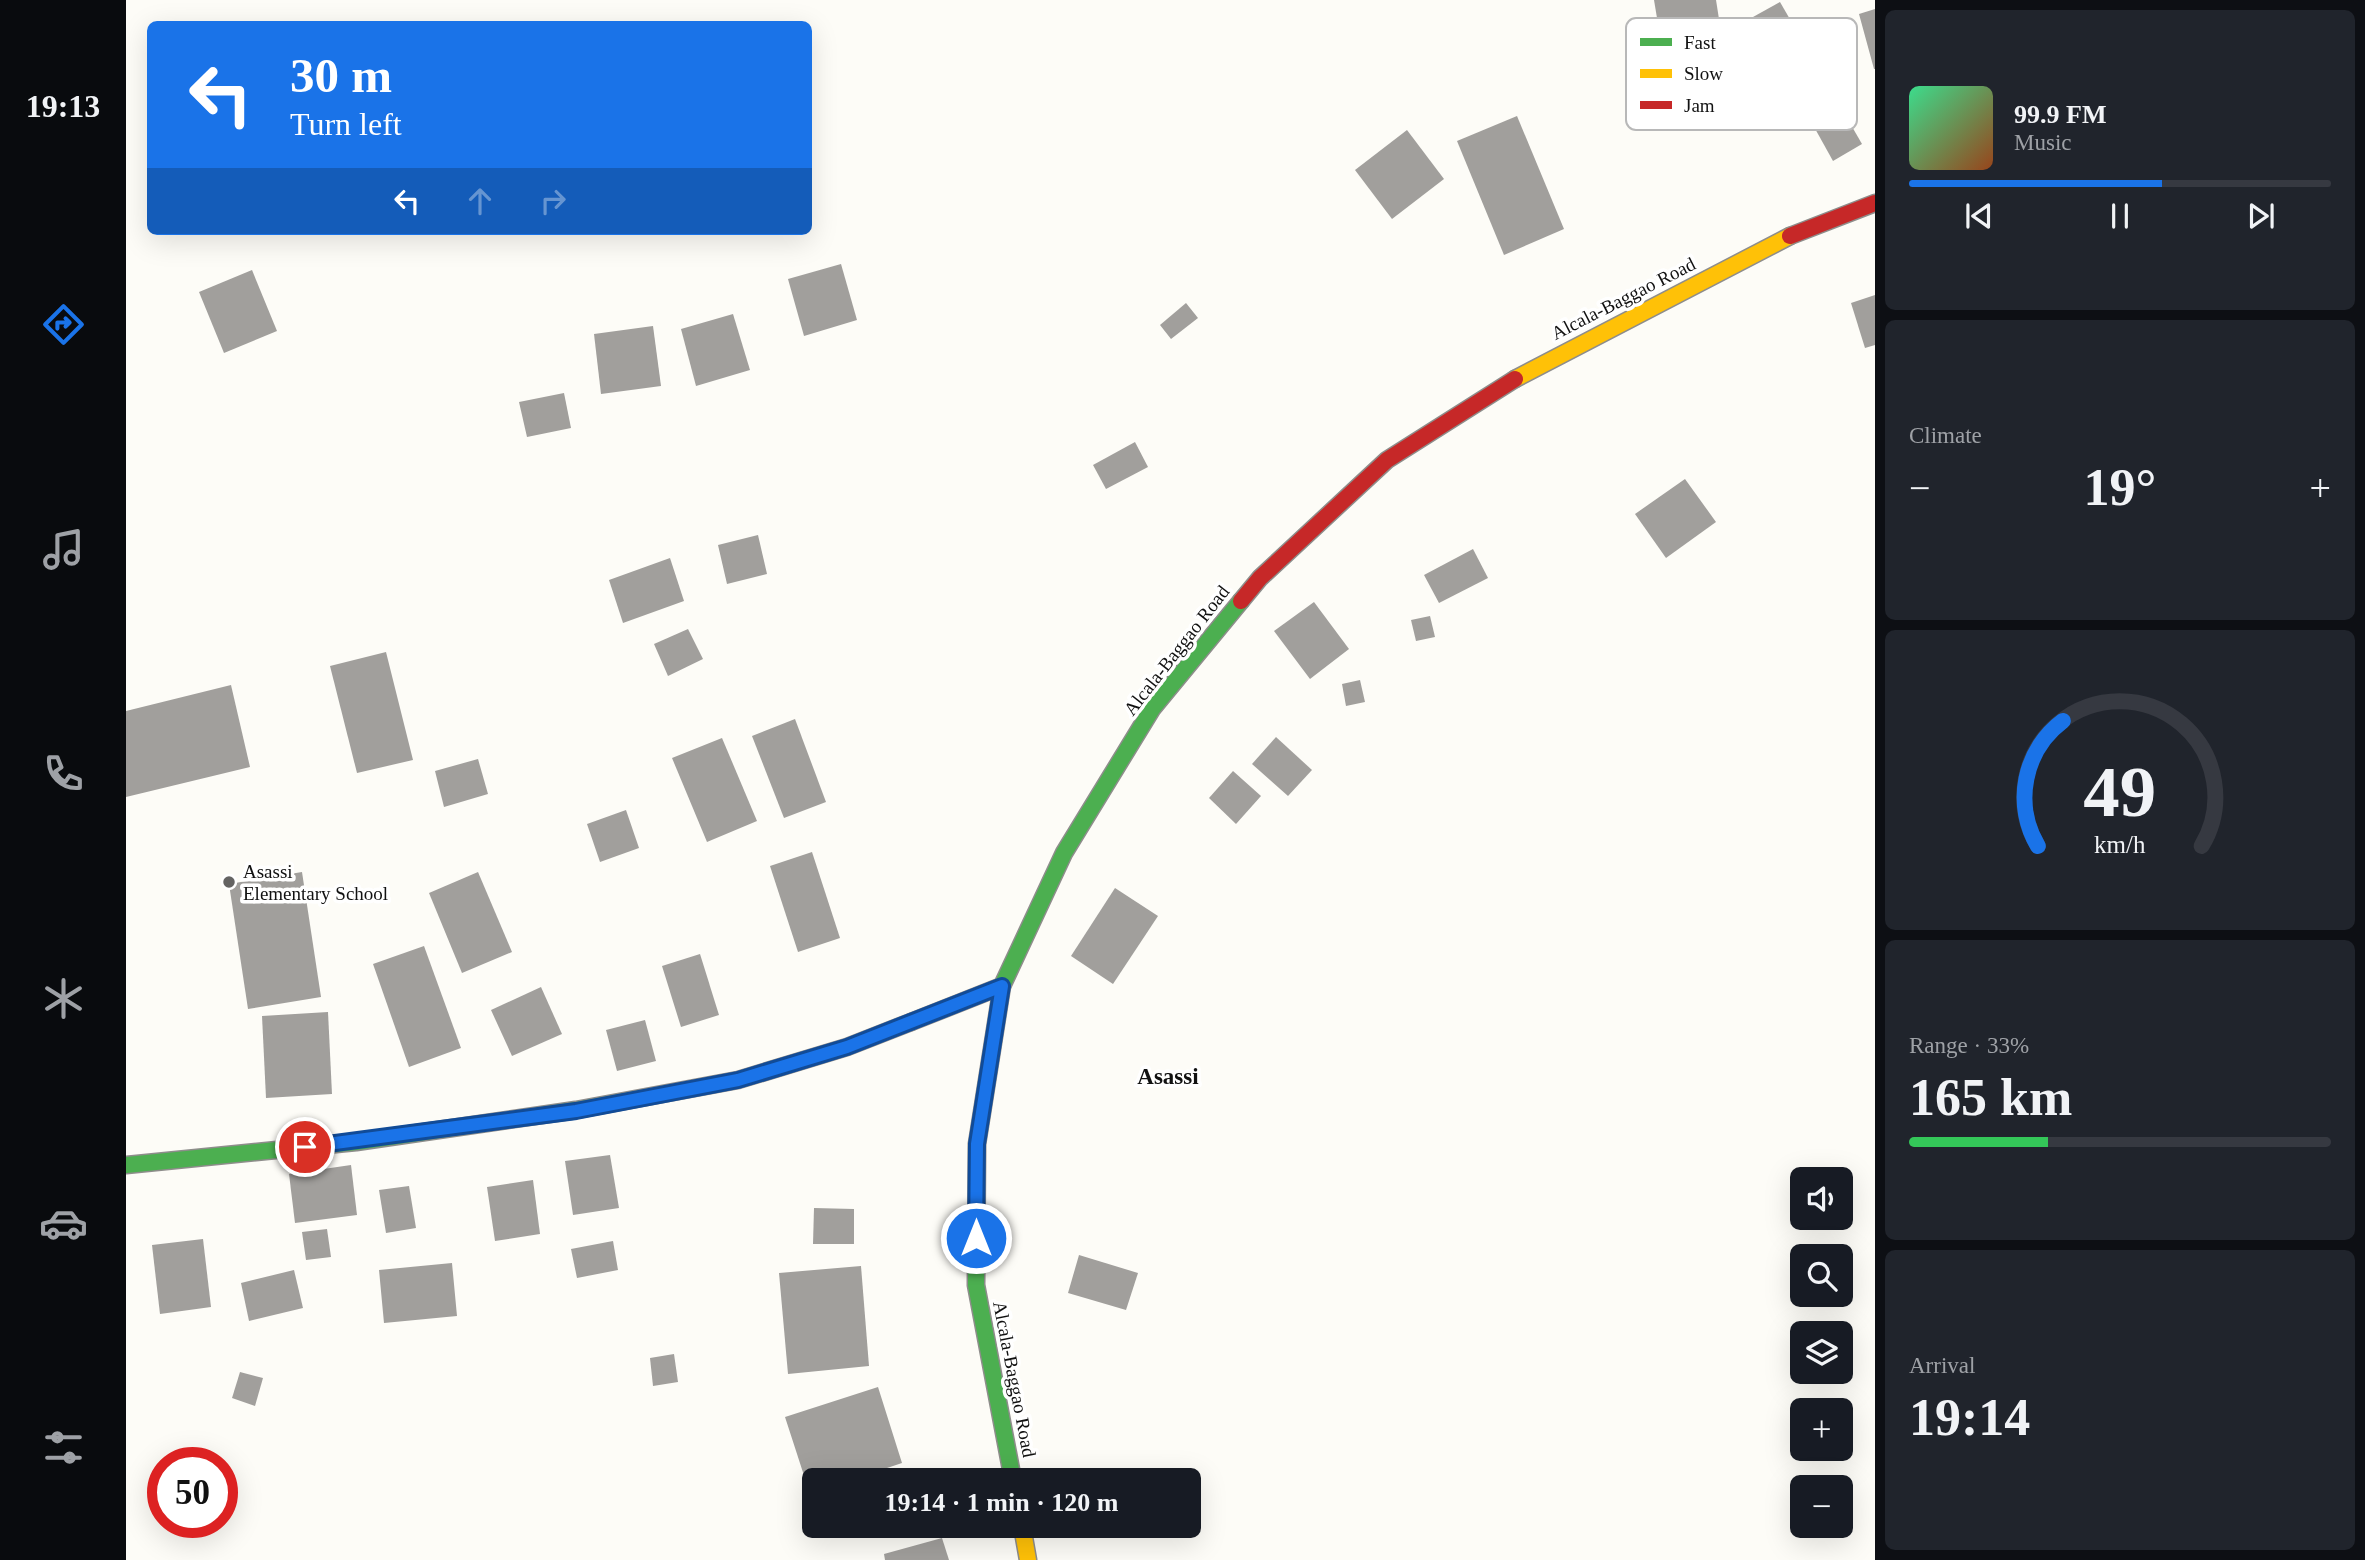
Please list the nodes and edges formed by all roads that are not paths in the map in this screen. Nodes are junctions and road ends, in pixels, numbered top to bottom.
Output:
1 (1875, 203) edge
2 (1002, 986) junction
3 (126, 1165) edge
4 (1011, 1468) edge
5 (1024, 1538) edge
6 (1028, 1560) edge

1 - 2 main road, Alcala-Baggao Road
2 - 3 main road
2 - 4 main road, Alcala-Baggao Road
5 - 6 main road

